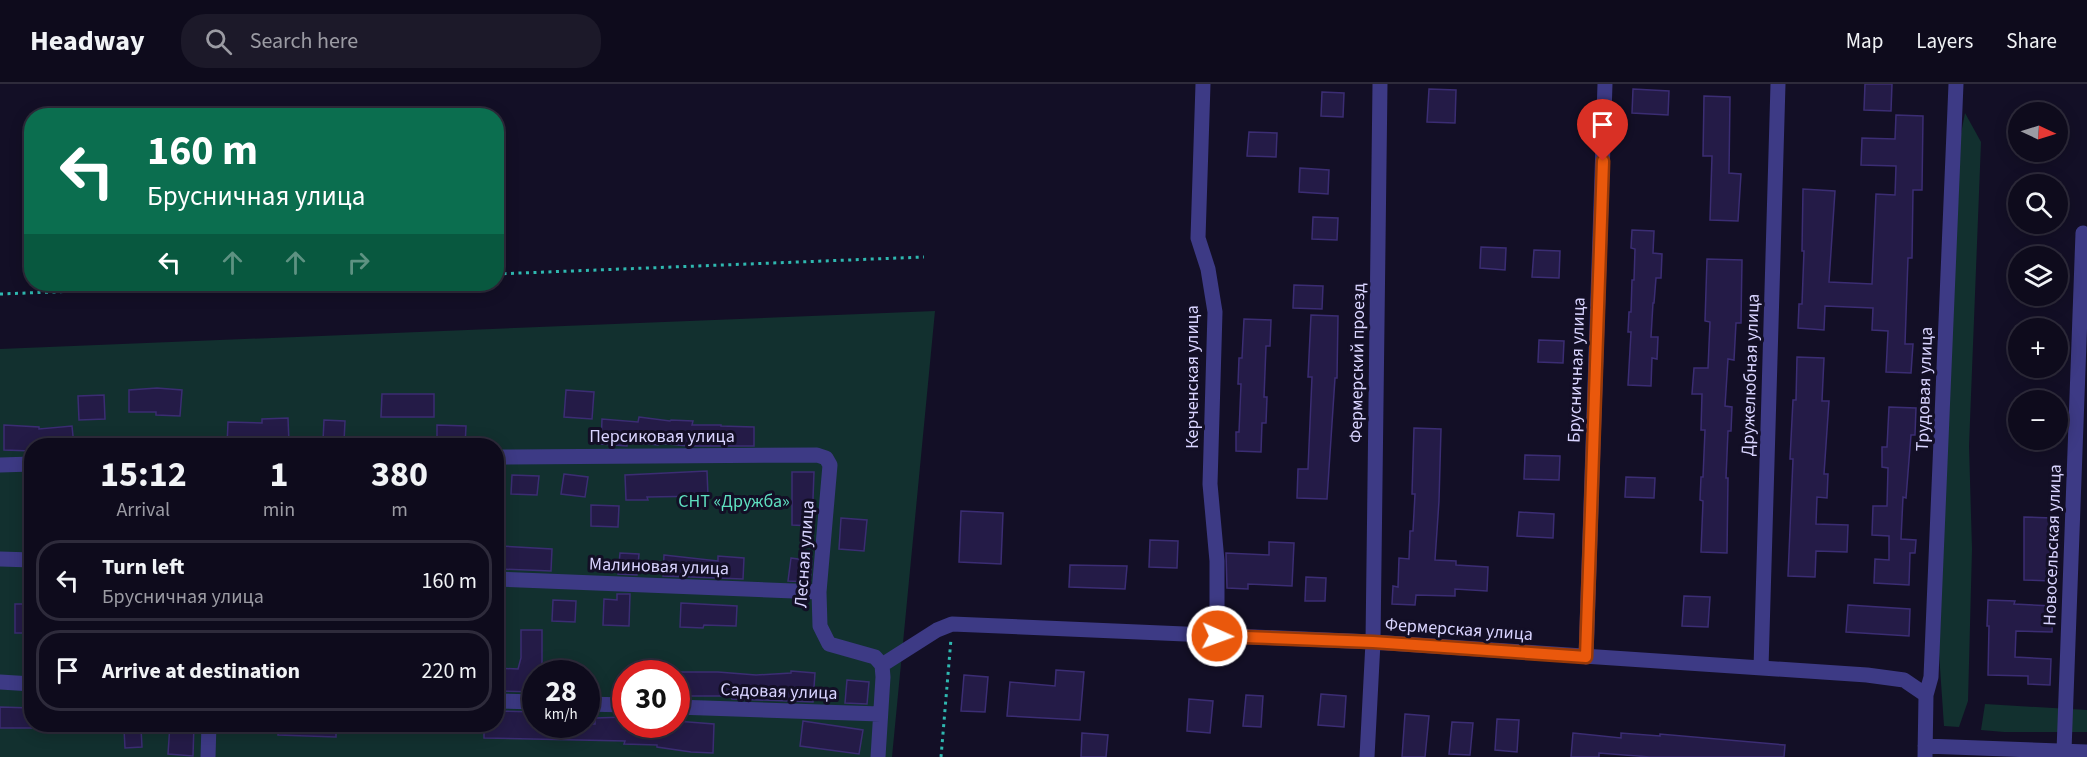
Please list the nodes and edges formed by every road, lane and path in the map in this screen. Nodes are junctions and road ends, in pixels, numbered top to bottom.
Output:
1 (1203, 84) edge
2 (1380, 84) edge
3 (1605, 84) edge
4 (1778, 84) edge
5 (1956, 84) edge
6 (2083, 233) dead end
7 (924, 257) dead end
8 (504, 274) edge
9 (79, 291) edge
10 (0, 294) edge
11 (504, 457) edge
12 (826, 458) joint
13 (24, 464) edge
14 (0, 465) edge
15 (0, 559) edge
16 (24, 560) edge
17 (504, 579) edge
18 (819, 592) junction
19 (952, 624) junction
20 (1217, 636) junction
21 (1373, 642) junction
22 (1586, 657) junction
23 (882, 665) junction
24 (1761, 668) junction
25 (0, 682) edge
26 (24, 684) edge
27 (1926, 695) junction
28 (504, 701) edge
29 (522, 702) edge
30 (690, 707) edge
31 (880, 714) junction
32 (209, 732) edge
33 (2064, 751) junction
34 (1925, 752) edge
35 (2087, 752) edge
36 (208, 757) edge
37 (878, 757) edge
38 (941, 757) edge
39 (1367, 757) edge

1 - 20 street, Керченская улица
2 - 21 street, Фермерский проезд
3 - 22 street, Брусничная улица
4 - 24 street, Дружелюбная улица
5 - 27 street, Трудовая улица
6 - 33 street, Новосельская улица
7 - 8 path
9 - 10 path
11 - 12 street, Персиковая улица
12 - 18 street, Лесная улица
13 - 14 street
15 - 16 street
17 - 18 street, Малиновая улица
18 - 23 street, Лесная улица
19 - 20 street, Фермерская улица
19 - 23 street
19 - 38 path
20 - 21 street, Фермерская улица
21 - 22 street, Фермерская улица
21 - 39 street, Фермерский проезд
22 - 24 street, Фермерская улица
23 - 31 street
24 - 27 street, Фермерская улица
25 - 26 street
27 - 34 street
28 - 29 street
30 - 31 street, Садовая улица
31 - 37 street
32 - 36 street
33 - 34 street
33 - 35 street

